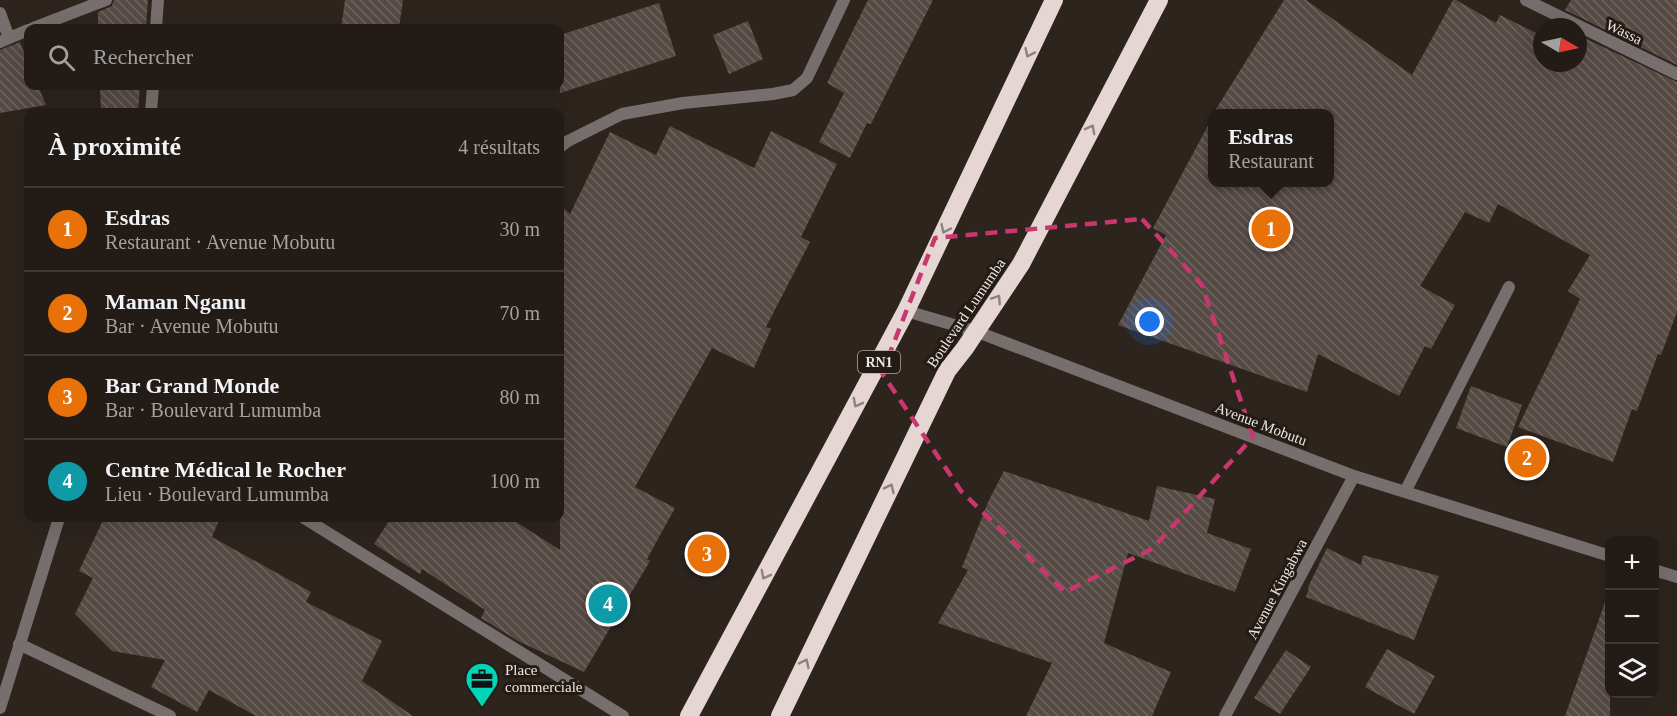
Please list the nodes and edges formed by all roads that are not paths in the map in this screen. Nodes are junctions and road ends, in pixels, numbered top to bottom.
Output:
1 (106, 0) edge
2 (158, 0) edge
3 (844, 0) edge
4 (1054, 0) edge
5 (1158, 0) edge
6 (1526, 0) edge
7 (0, 13) edge
8 (43, 24) edge
9 (156, 24) edge
10 (24, 32) edge
11 (4, 40) edge
12 (1677, 74) edge
13 (153, 90) edge
14 (151, 108) edge
15 (564, 144) edge
16 (1509, 287) dead end
17 (906, 311) junction
18 (975, 332) junction
19 (1354, 476) junction
20 (1406, 492) junction
21 (58, 522) edge
22 (310, 522) edge
23 (1605, 554) edge
24 (1659, 572) edge
25 (1677, 577) edge
26 (19, 645) junction
27 (0, 708) edge
28 (170, 716) edge
29 (623, 716) edge
30 (689, 716) edge
31 (780, 716) edge
32 (1226, 716) edge

1 - 8 street
2 - 9 street
3 - 15 street
4 -> 17 highway, RN1
18 -> 5 highway, Boulevard Lumumba
6 - 12 street, Wassa
7 - 11 street
10 - 11 street
13 - 14 street
16 - 20 street
17 - 18 street, Avenue Mobutu
17 -> 30 highway, RN1
18 - 19 street, Avenue Mobutu
31 -> 18 highway, Boulevard Lumumba
19 - 20 street, Avenue Mobutu
19 - 32 street, Avenue Kingabwa
20 - 23 street, Avenue Mobutu
21 - 26 street
22 - 29 street
24 - 25 street
26 - 27 street
26 - 28 street

